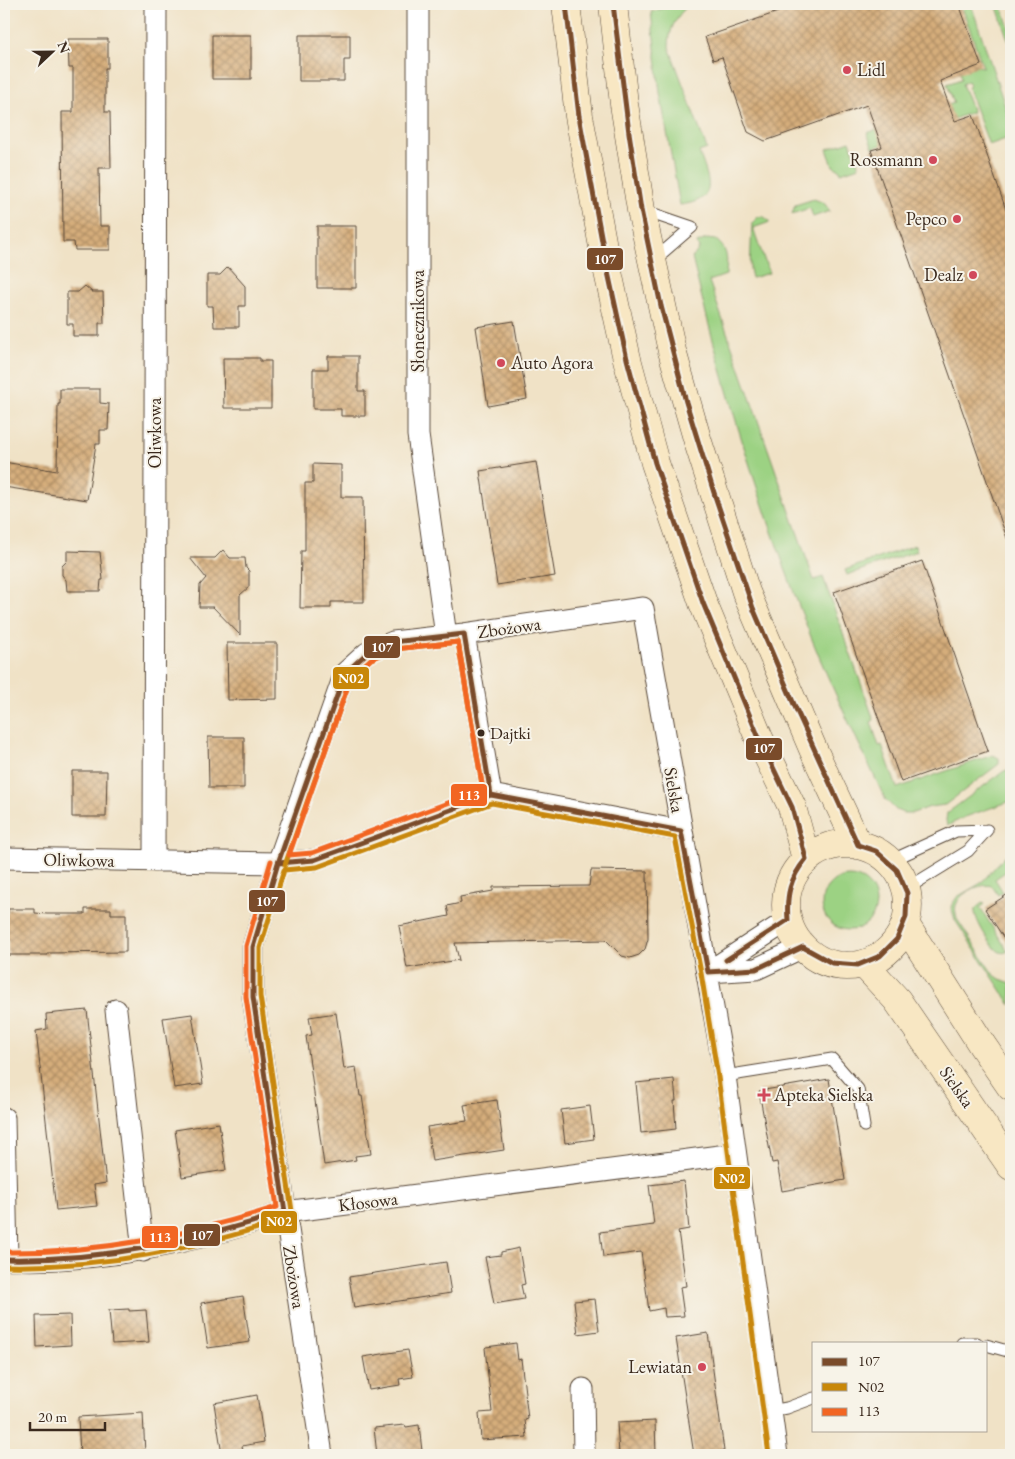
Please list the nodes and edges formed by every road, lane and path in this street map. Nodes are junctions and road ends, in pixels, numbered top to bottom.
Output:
1 (156, 4) edge
2 (418, 4) edge
3 (566, 4) edge
4 (613, 4) edge
5 (641, 210) junction
6 (651, 262) junction
7 (643, 608) joint
8 (455, 635) junction
9 (490, 795) junction
10 (681, 831) junction
11 (858, 845) junction
12 (4, 858) edge
13 (806, 859) junction
14 (154, 861) junction
15 (890, 861) junction
16 (278, 863) junction
17 (906, 889) junction
18 (788, 920) junction
19 (905, 924) junction
20 (803, 947) junction
21 (864, 964) junction
22 (708, 972) junction
23 (116, 1010) dead end
24 (724, 1076) junction
25 (1011, 1087) edge
26 (4, 1118) edge
27 (864, 1126) dead end
28 (735, 1154) junction
29 (1011, 1166) edge
30 (285, 1212) junction
31 (143, 1251) junction
32 (6, 1259) edge
33 (988, 1346) edge
34 (1011, 1352) edge
35 (583, 1389) dead end
36 (812, 1399) edge
37 (771, 1411) junction
38 (322, 1455) edge
39 (584, 1455) edge
40 (777, 1455) edge

1 - 14 street, Oliwkowa
2 - 8 street, Słonecznikowa
3 - 13 main road
4 - 5 main road
5 - 6 main road
5 - 6 lane
6 - 11 main road
7 - 8 street, Zbożowa
7 - 10 street, Sielska
8 - 9 street, Słonecznikowa
8 - 16 street, Zbożowa
9 - 10 street
9 - 16 street
10 - 22 street, Sielska
11 - 13 main road
11 - 15 main road
12 - 14 street, Oliwkowa
13 - 18 main road
14 - 16 street, Oliwkowa
15 - 17 main road
15 - 17 lane
16 - 30 street, Zbożowa
17 - 19 main road
18 - 20 main road
18 - 22 street
19 - 21 main road
19 - 25 main road
20 - 21 main road
20 - 22 street
21 - 29 main road, Sielska
22 - 24 street, Sielska
23 - 31 street
24 - 27 lane
24 - 28 street, Sielska
26 - 32 street
28 - 30 street, Kłosowa
28 - 37 street, Sielska
30 - 31 street, Kłosowa
30 - 38 street, Zbożowa
31 - 32 street, Kłosowa
33 - 34 lane
35 - 39 street
36 - 37 lane
37 - 40 street, Sielska

